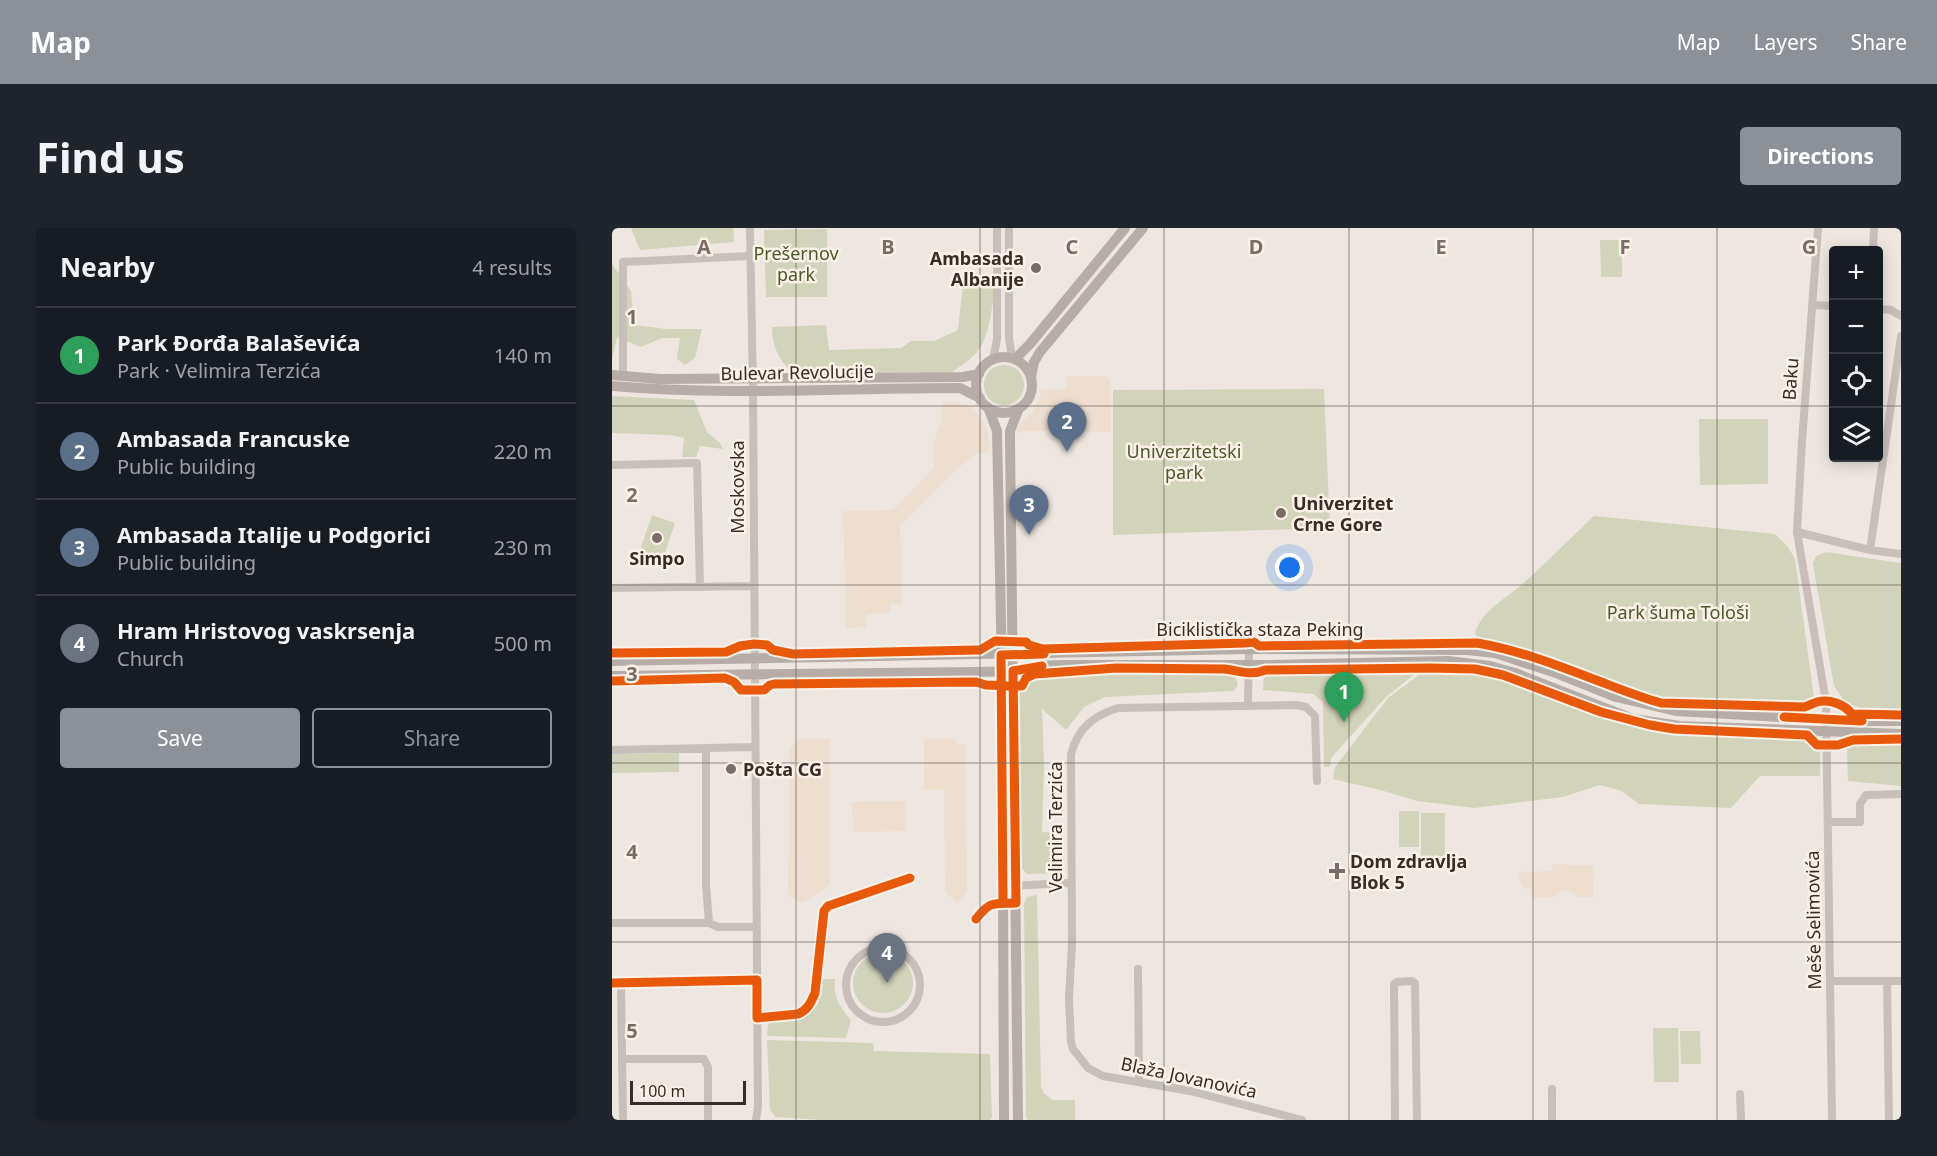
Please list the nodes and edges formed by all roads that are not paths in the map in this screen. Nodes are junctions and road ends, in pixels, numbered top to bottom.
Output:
1 (750, 228) edge
2 (997, 228) edge
3 (1009, 228) edge
4 (1125, 228) edge
5 (1143, 228) edge
6 (1818, 228) edge
7 (1874, 228) edge
8 (1873, 246) edge
9 (750, 256) junction
10 (1812, 305) junction
11 (1829, 306) edge
12 (1883, 309) edge
13 (1901, 316) edge
14 (1901, 336) edge
15 (1014, 359) junction
16 (993, 360) junction
17 (979, 374) junction
18 (618, 376) edge
19 (1031, 377) junction
20 (753, 384) junction
21 (612, 386) edge
22 (980, 398) junction
23 (988, 407) junction
24 (1019, 408) junction
25 (612, 465) edge
26 (1797, 532) junction
27 (1870, 550) junction
28 (1901, 554) edge
29 (754, 586) junction
30 (700, 587) junction
31 (612, 588) edge
32 (1249, 649) junction
33 (1007, 655) junction
34 (754, 659) junction
35 (612, 661) edge
36 (1248, 665) junction
37 (1007, 671) junction
38 (754, 675) junction
39 (612, 676) edge
40 (1248, 705) junction
41 (1827, 719) junction
42 (1901, 721) edge
43 (1827, 732) junction
44 (1901, 734) edge
45 (755, 747) junction
46 (706, 748) junction
47 (612, 750) edge
48 (1317, 781) dead end
49 (1901, 794) edge
50 (1829, 822) junction
51 (1071, 883) junction
52 (1003, 886) junction
53 (1016, 886) junction
54 (612, 923) edge
55 (709, 923) junction
56 (756, 927) junction
57 (1138, 969) dead end
58 (918, 972) joint
59 (757, 980) junction
60 (1831, 981) junction
61 (1887, 981) junction
62 (1901, 981) edge
63 (616, 983) edge
64 (1077, 1054) joint
65 (622, 1059) junction
66 (1139, 1082) junction
67 (1552, 1089) dead end
68 (1740, 1094) dead end
69 (758, 1118) edge
70 (623, 1120) edge
71 (708, 1120) edge
72 (1004, 1120) edge
73 (1018, 1120) edge
74 (1302, 1120) edge
75 (1395, 1120) edge
76 (1417, 1120) edge
77 (1552, 1120) edge
78 (1741, 1120) edge
79 (1832, 1120) edge
80 (1889, 1120) edge

1 - 9 street, Moskovska
2 - 16 street
3 - 15 street
4 - 15 main road
5 - 19 main road
6 - 10 street, Baku
7 - 8 street
9 - 18 street
9 - 20 street, Moskovska
10 - 11 street
10 - 26 street, Baku
12 - 13 street
14 - 27 street
15 - 16 main road
15 - 19 main road
16 - 17 main road
17 - 20 main road, Bulevar Revolucije
17 - 22 main road
18 - 20 main road, Bulevar Revolucije
19 - 24 main road
20 - 21 main road, Bulevar Revolucije
20 - 22 main road, Bulevar Revolucije
20 - 29 street, Moskovska
22 - 23 main road
23 - 24 main road
23 - 33 main road
24 - 33 main road
25 - 30 street
26 - 27 street
26 - 41 street, Baku
27 - 28 street
29 - 30 street
29 - 34 street, Moskovska
30 - 31 street
32 - 33 main road
32 - 36 street
32 - 41 main road
33 - 34 main road
33 - 37 main road
34 - 35 main road
34 - 38 street, Moskovska
36 - 37 main road
36 - 40 street
36 - 43 main road
37 - 38 main road
37 - 52 main road
37 - 53 main road
38 - 39 main road
38 - 45 street, Moskovska
40 - 48 street, Velimira Terzića
40 - 51 street, Velimira Terzića
41 - 42 main road
41 - 43 street, Meše Selimovića
43 - 44 main road
43 - 50 street, Meše Selimovića
45 - 46 street
45 - 56 street, Moskovska
46 - 47 street
46 - 55 street
49 - 50 street
50 - 60 street, Meše Selimovića
51 - 53 street
51 - 64 street, Velimira Terzića
52 - 53 street
52 - 72 main road
53 - 73 main road
54 - 55 street
55 - 56 street
56 - 59 street, Moskovska
57 - 66 street
58 - 58 street
59 - 63 street
59 - 69 street, Moskovska
60 - 61 street
60 - 79 street, Meše Selimovića
61 - 62 street
61 - 80 street
63 - 65 street
64 - 66 street, Blaža Jovanovića
65 - 70 street
65 - 71 street
66 - 74 street, Blaža Jovanovića
67 - 77 street
68 - 78 street
75 - 76 street

